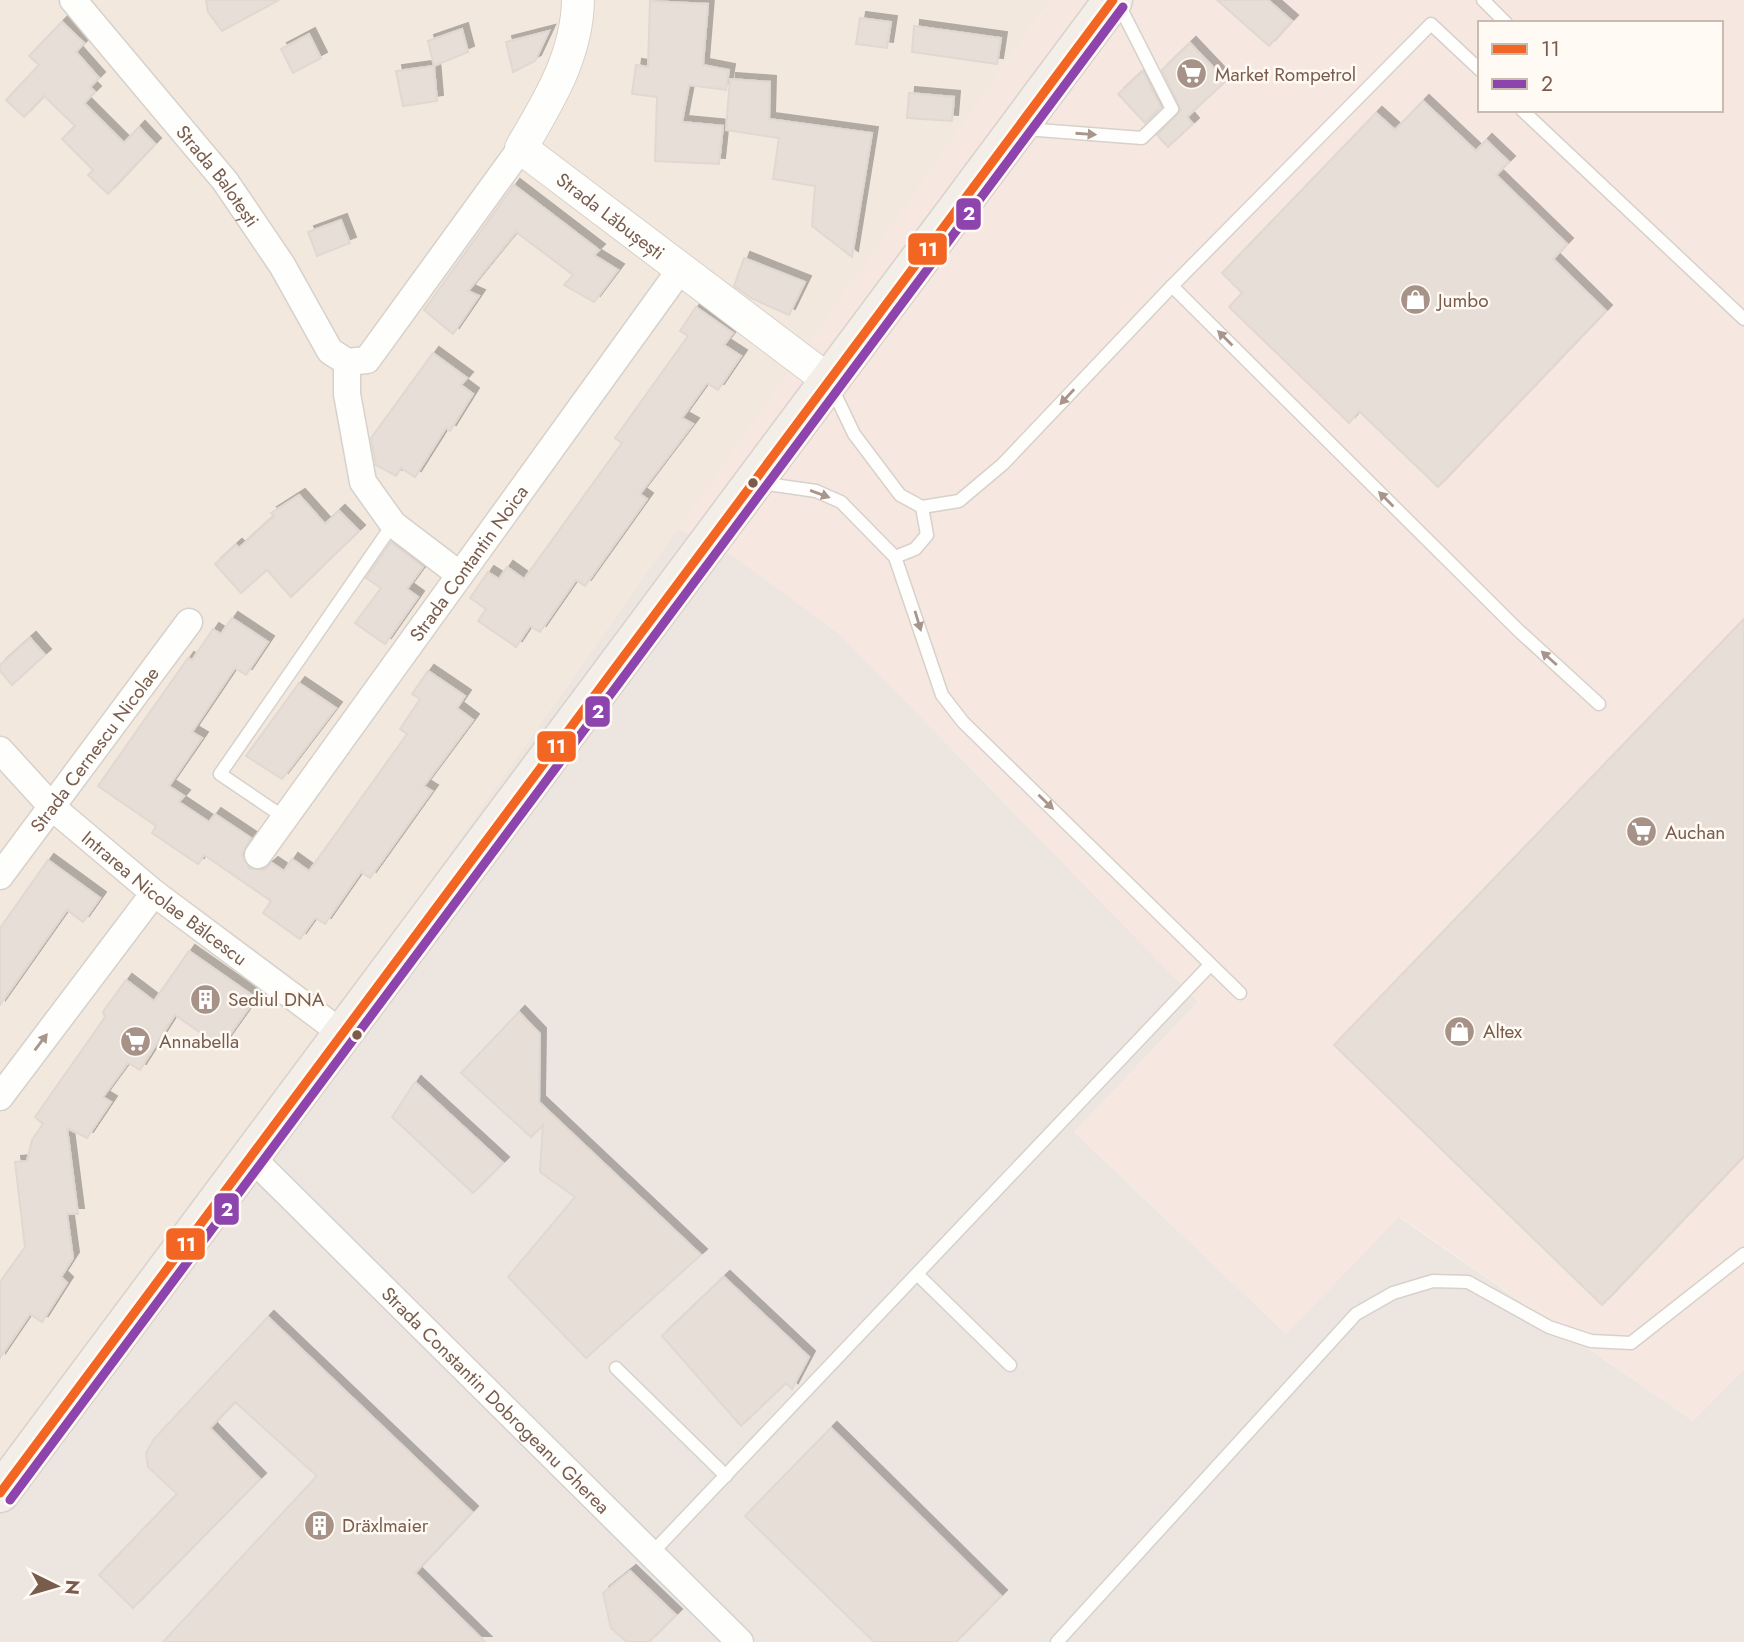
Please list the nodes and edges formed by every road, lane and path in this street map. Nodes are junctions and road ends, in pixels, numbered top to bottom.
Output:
1 (73, 0) edge
2 (578, 0) edge
3 (1115, 0) edge
4 (1483, 0) edge
5 (1504, 21) edge
6 (1478, 68) edge
7 (1524, 112) edge
8 (1018, 129) junction
9 (521, 148) junction
10 (680, 270) junction
11 (1172, 286) junction
12 (1744, 319) edge
13 (347, 362) junction
14 (828, 380) junction
15 (753, 482) junction
16 (922, 507) junction
17 (393, 524) junction
18 (895, 557) junction
19 (460, 575) junction
20 (189, 622) dead end
21 (1599, 704) dead end
22 (0, 750) edge
23 (54, 808) junction
24 (285, 818) junction
25 (258, 855) dead end
26 (0, 876) edge
27 (153, 893) junction
28 (1210, 965) junction
29 (1240, 993) dead end
30 (343, 1034) junction
31 (0, 1097) edge
32 (251, 1157) junction
33 (1744, 1254) edge
34 (917, 1274) junction
35 (1010, 1365) dead end
36 (616, 1368) dead end
37 (726, 1476) junction
38 (0, 1493) edge
39 (651, 1554) junction
40 (740, 1642) edge
41 (1056, 1642) edge

1 - 13 street, Strada Balotești
2 - 9 street
3 - 8 main road
8 -> 3 lane
4 - 5 lane
6 - 11 lane
7 - 12 lane
8 - 14 main road
9 - 10 street, Strada Lăbușești
9 - 13 street
10 - 14 street, Strada Lăbușești
10 - 19 street, Strada Contantin Noica
11 -> 16 lane
21 -> 11 lane
13 - 17 street
14 - 15 main road
14 - 16 lane
15 -> 18 lane
15 - 30 main road
16 - 18 lane
17 - 19 street
17 - 24 lane
18 -> 28 lane
19 - 24 street, Strada Contantin Noica
20 - 23 street, Strada Cernescu Nicolae
22 - 23 street, Intrarea Nicolae Bălcescu
23 - 26 street, Strada Cernescu Nicolae
23 - 27 street, Intrarea Nicolae Bălcescu
24 - 25 street, Strada Contantin Noica
27 - 30 street, Intrarea Nicolae Bălcescu
31 -> 27 street
28 - 29 lane
28 - 34 lane
30 - 32 main road
32 - 38 main road
32 - 39 street, Strada Constantin Dobrogeanu Gherea
33 - 41 lane
34 - 35 lane
34 - 37 lane
36 - 37 lane
37 - 39 lane
39 - 40 street, Strada Constantin Dobrogeanu Gherea

